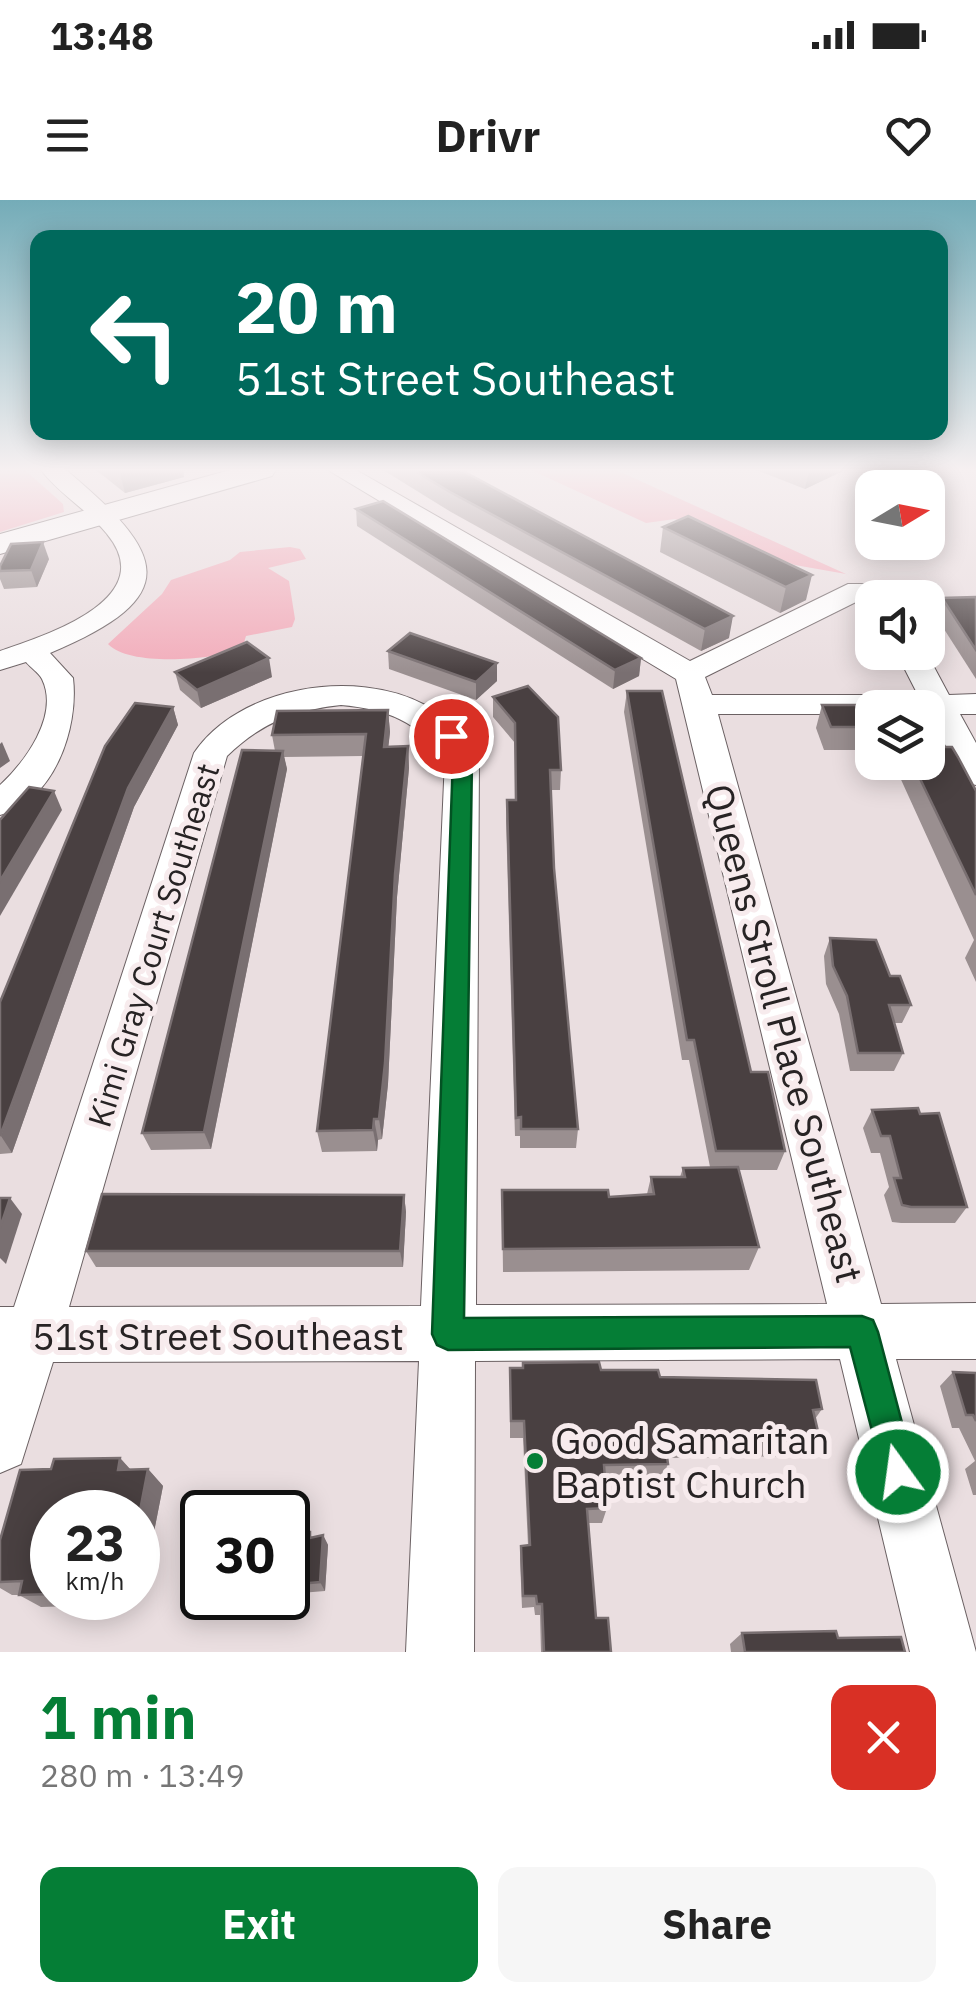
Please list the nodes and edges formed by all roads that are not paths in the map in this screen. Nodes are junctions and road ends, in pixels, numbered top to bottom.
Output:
1 (25, 538) edge
2 (120, 538) edge
3 (449, 538) edge
4 (0, 544) edge
5 (855, 600) edge
6 (16, 655) edge
7 (694, 690) junction
8 (855, 699) edge
9 (945, 704) edge
10 (976, 704) edge
11 (945, 717) edge
12 (976, 774) edge
13 (0, 804) edge
14 (976, 1331) edge
15 (862, 1332) junction
16 (448, 1334) junction
17 (16, 1335) edge
18 (0, 1443) edge
19 (440, 1652) edge
20 (944, 1652) edge

1 - 4 main road
2 - 6 street
3 - 7 street
5 - 7 street
6 - 13 street
7 - 8 street
7 - 15 street, Queens Stroll Place Southeast
9 - 10 street
11 - 12 street
14 - 15 street, 51st Street Southeast
15 - 16 street, 51st Street Southeast
15 - 20 street, Queens Stroll Place Southeast
16 - 17 street, 51st Street Southeast
16 - 17 street, Kimi Gray Court Southeast
16 - 19 street, Kimi Gray Court Southeast
17 - 18 street, Kimi Gray Court Southeast

